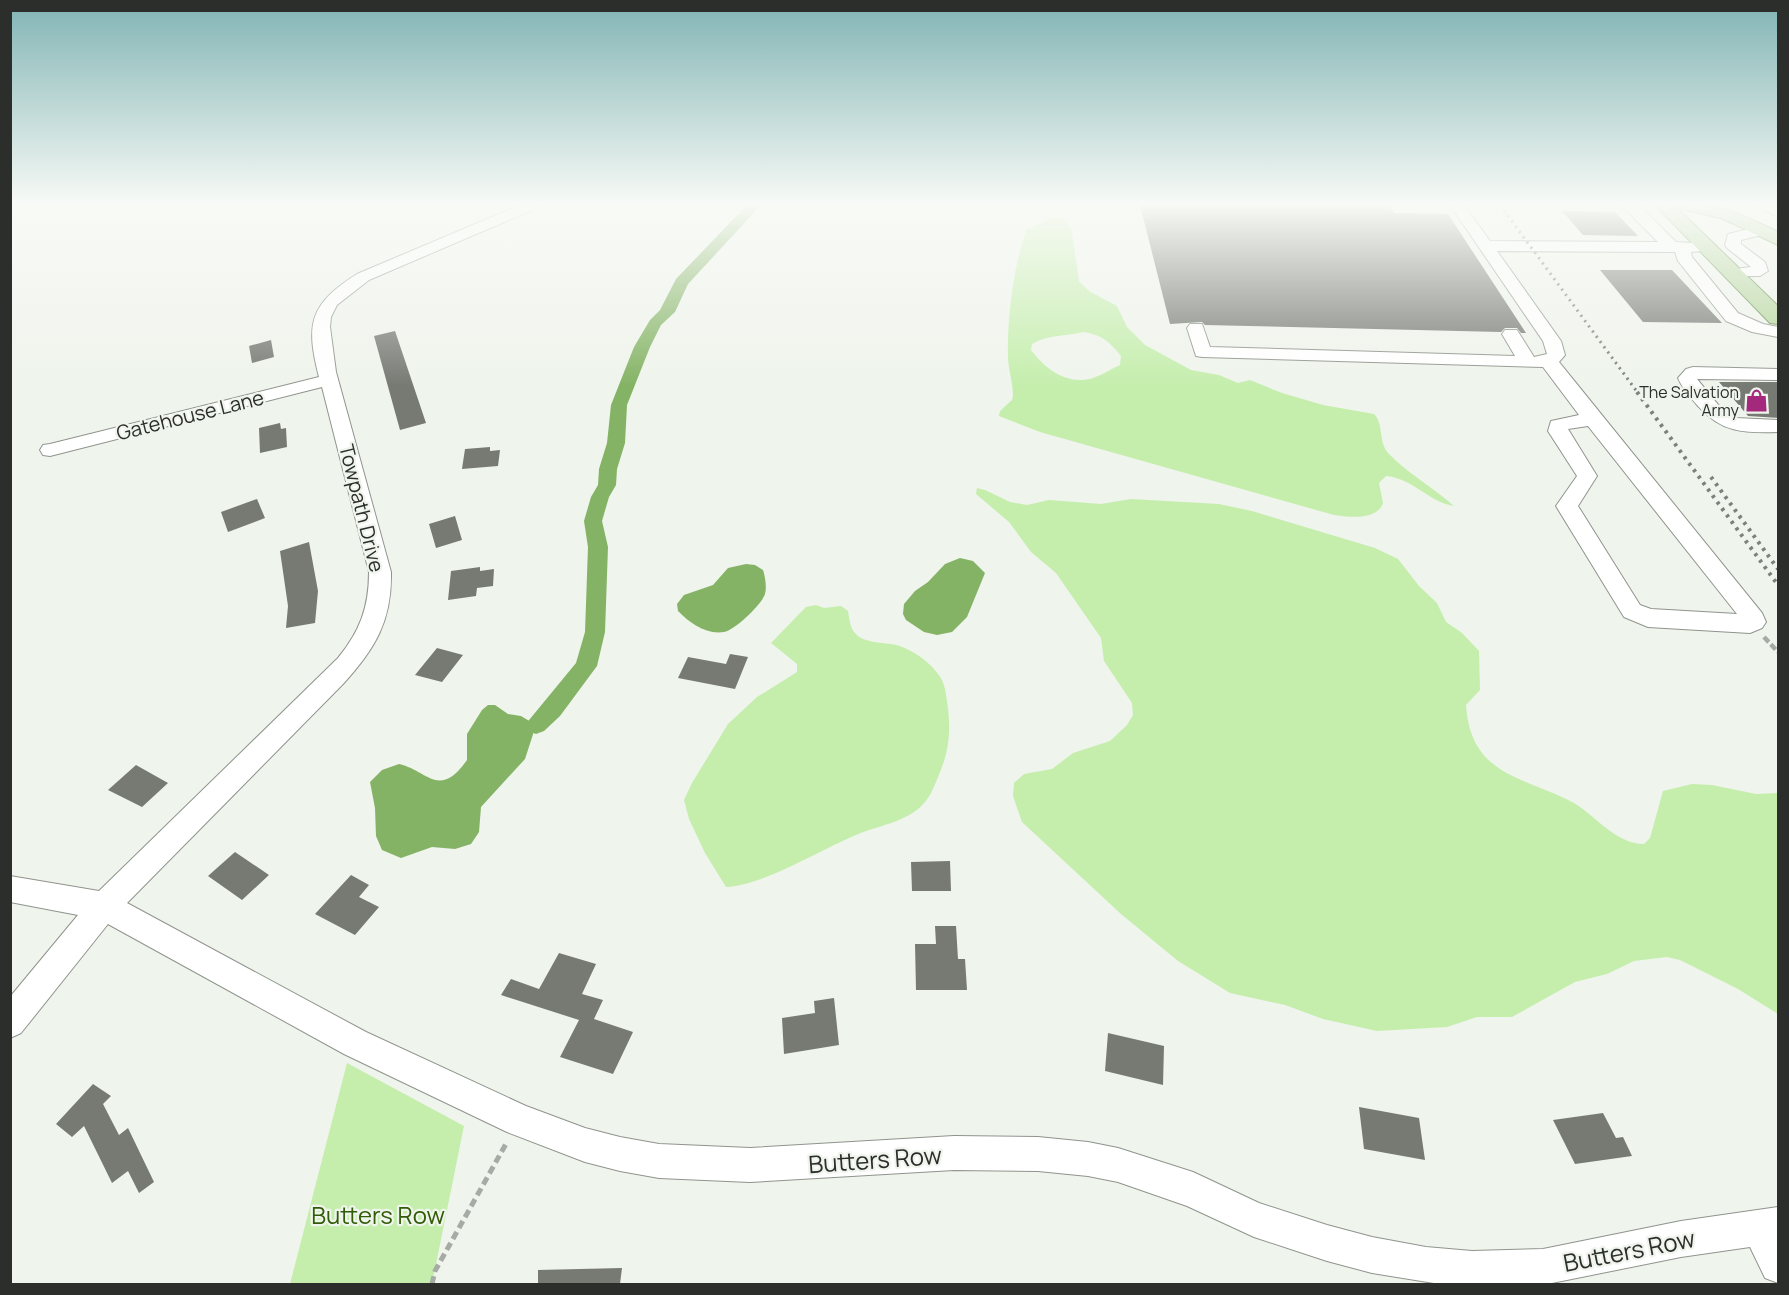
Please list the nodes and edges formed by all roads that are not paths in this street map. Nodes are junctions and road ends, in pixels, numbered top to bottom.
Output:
1 (390, 265) edge
2 (1499, 265) edge
3 (1690, 265) edge
4 (1725, 265) edge
5 (1760, 265) edge
6 (1761, 270) junction
7 (1733, 273) junction
8 (1779, 273) edge
9 (1779, 318) edge
10 (1196, 328) dead end
11 (1779, 332) edge
12 (1511, 334) dead end
13 (1538, 362) junction
14 (1779, 374) edge
15 (329, 380) junction
16 (1590, 416) junction
17 (1779, 426) edge
18 (50, 450) dead end
19 (10, 889) edge
20 (104, 906) junction
21 (10, 1022) edge
22 (1769, 1226) edge
23 (1779, 1265) edge

1 - 15 street, Towpath Drive
2 - 13 street
3 - 11 street
4 - 7 main road
5 - 6 street
6 - 7 street
6 - 8 street
7 - 9 main road
10 - 13 street
12 - 13 street
13 - 16 street
14 - 17 street
15 - 18 street, Gatehouse Lane
15 - 20 street, Towpath Drive
16 - 16 street
19 - 20 street, Butters Row
20 - 21 street, Towpath Drive
20 - 22 street, Butters Row
22 - 23 street

